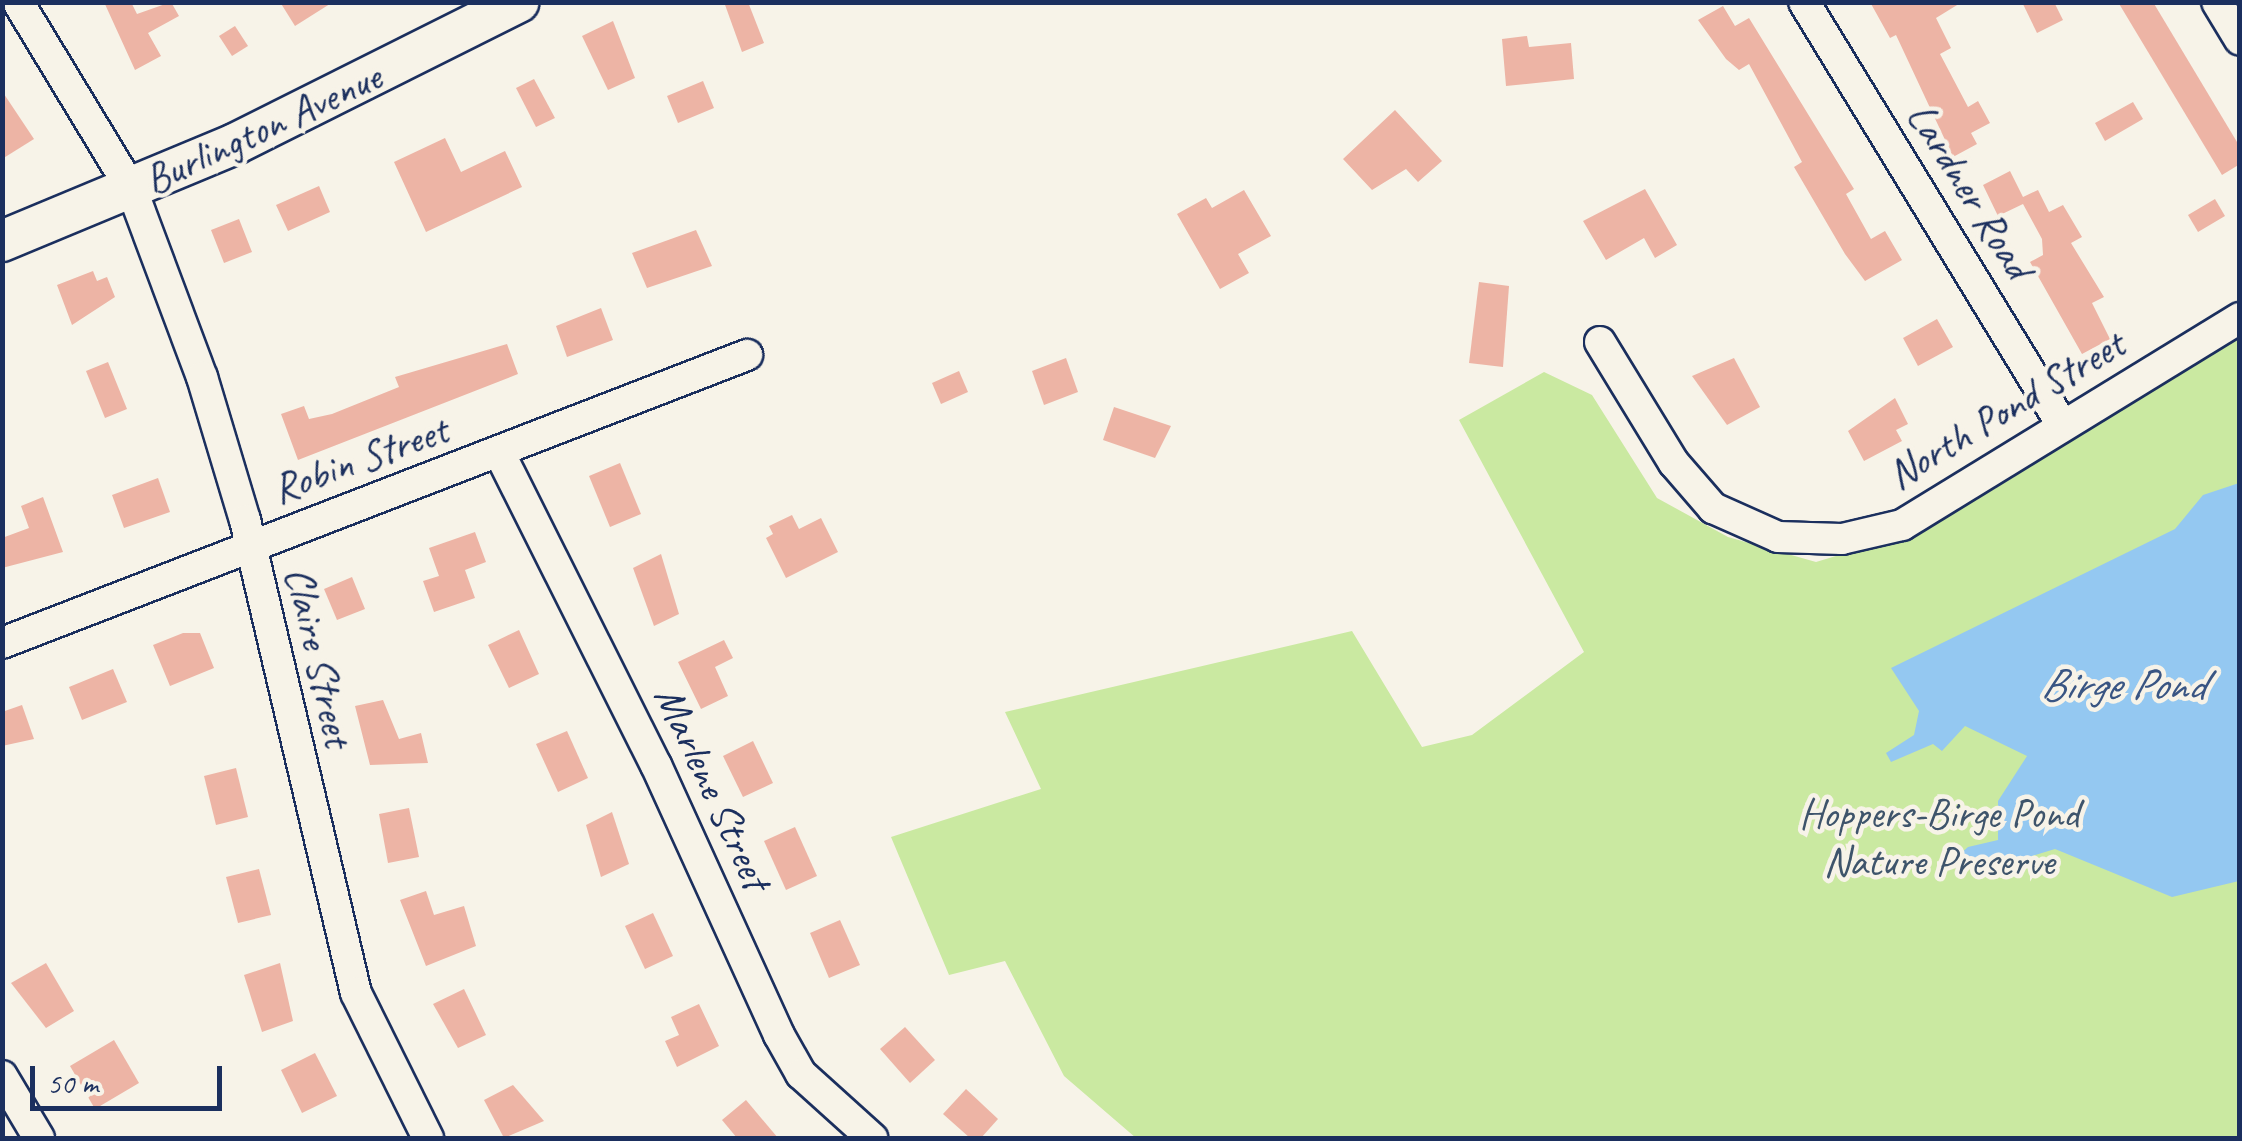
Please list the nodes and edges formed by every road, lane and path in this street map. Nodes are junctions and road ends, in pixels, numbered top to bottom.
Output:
1 (18, 2) edge
2 (518, 2) edge
3 (1804, 2) edge
4 (2216, 2) edge
5 (2240, 40) edge
6 (132, 190) junction
7 (2, 242) edge
8 (2240, 318) edge
9 (1600, 342) dead end
10 (746, 355) dead end
11 (2062, 424) junction
12 (500, 454) junction
13 (250, 546) junction
14 (2, 644) edge
15 (2, 1076) edge
16 (39, 1138) edge
17 (428, 1138) edge
18 (872, 1138) edge

1 - 6 street, Claire Street
2 - 6 main road, Burlington Avenue
3 - 11 street, Lardner Road
4 - 5 street
6 - 7 main road, Burlington Avenue
6 - 13 street, Claire Street
8 - 11 street, North Pond Street
9 - 11 street, North Pond Street
10 - 12 street, Robin Street
12 - 13 street, Robin Street
12 - 18 street, Marlene Street
13 - 14 street, Robin Street
13 - 17 street, Claire Street
15 - 16 street

